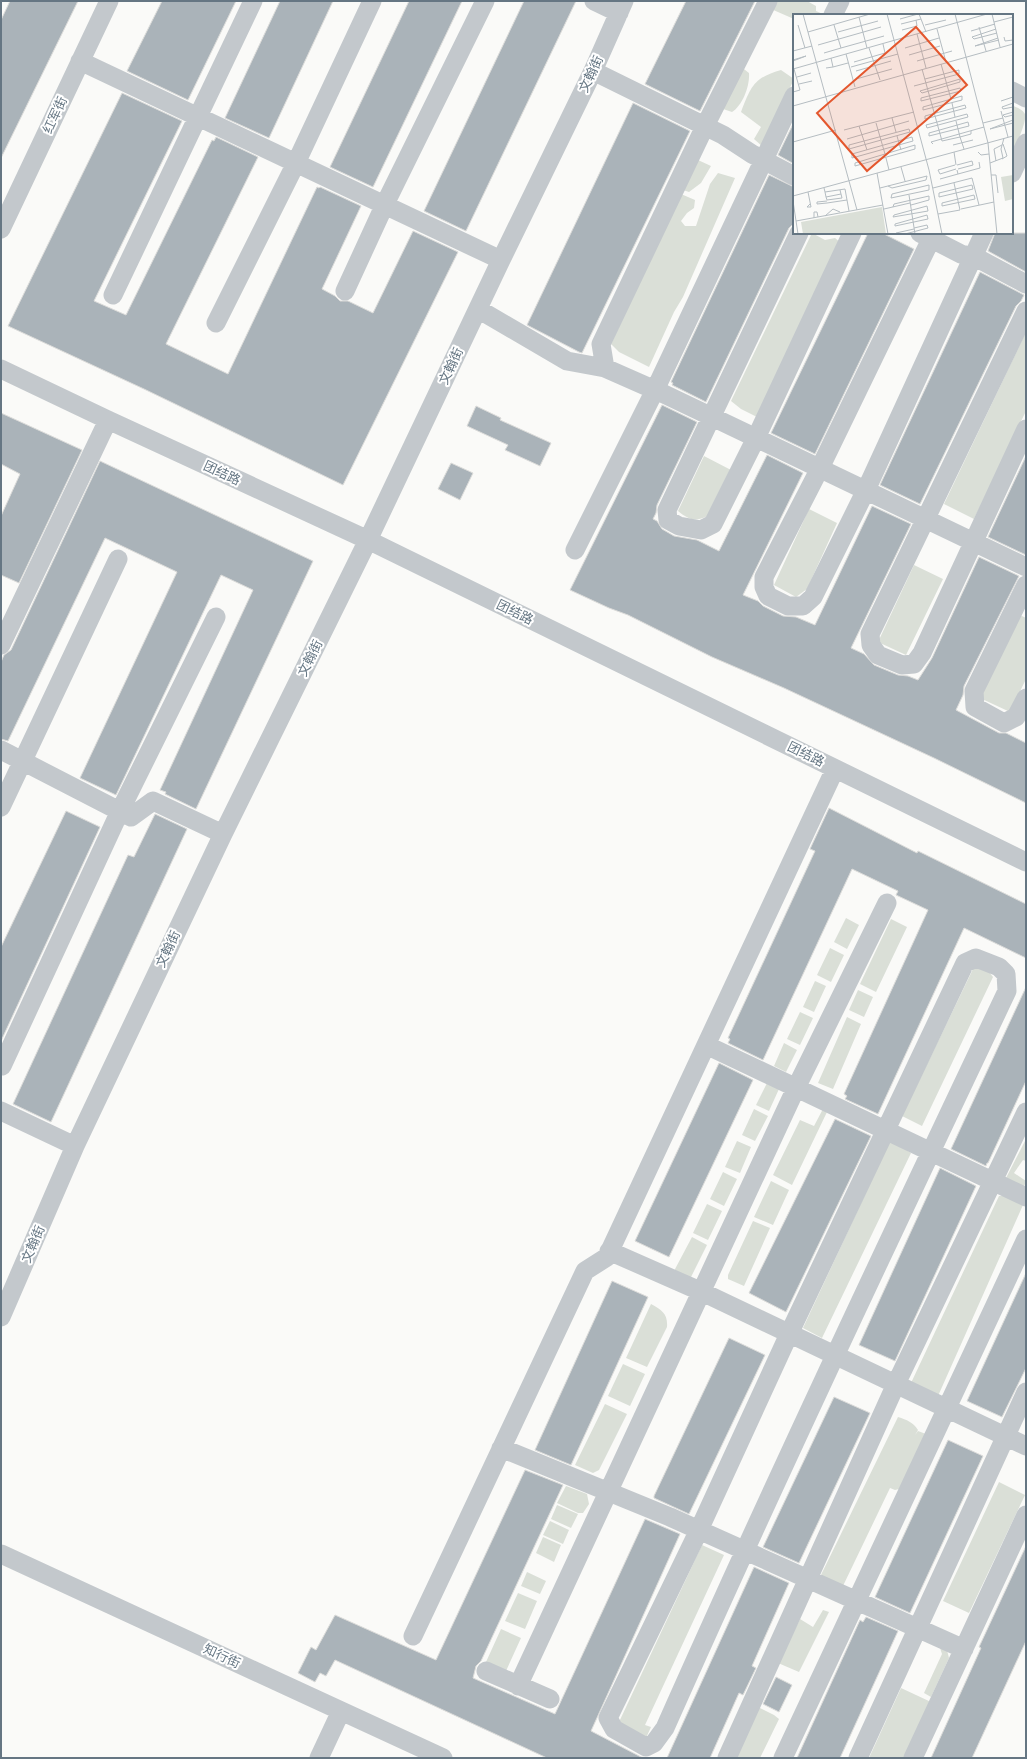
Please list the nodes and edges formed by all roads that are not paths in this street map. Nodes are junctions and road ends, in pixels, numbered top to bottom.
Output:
1 (109, 1) edge
2 (253, 1) edge
3 (372, 1) edge
4 (485, 1) edge
5 (594, 1) edge
6 (768, 1) edge
7 (840, 1) edge
8 (621, 7) edge
9 (834, 14) edge
10 (80, 61) junction
11 (593, 71) junction
12 (1013, 92) edge
13 (793, 98) edge
14 (1026, 98) edge
15 (198, 117) junction
16 (705, 126) junction
17 (1026, 143) edge
18 (763, 160) junction
19 (296, 163) junction
20 (1013, 171) edge
21 (793, 175) edge
22 (385, 204) junction
23 (1, 229) edge
24 (799, 234) edge
25 (852, 234) edge
26 (984, 234) edge
27 (929, 235) edge
28 (973, 257) junction
29 (501, 260) junction
30 (1026, 284) edge
31 (345, 290) dead end
32 (113, 295) dead end
33 (478, 309) junction
34 (1026, 311) edge
35 (216, 323) dead end
36 (605, 368) junction
37 (1, 369) edge
38 (655, 390) junction
39 (712, 417) junction
40 (108, 420) junction
41 (1026, 429) edge
42 (756, 438) junction
43 (820, 468) junction
44 (866, 490) junction
45 (926, 519) junction
46 (368, 540) junction
47 (973, 542) junction
48 (575, 550) dead end
49 (118, 559) dead end
50 (1026, 567) edge
51 (1026, 585) edge
52 (216, 617) dead end
53 (1, 644) edge
54 (1026, 698) edge
55 (1, 750) edge
56 (22, 761) junction
57 (835, 768) junction
58 (1, 807) edge
59 (120, 811) junction
60 (223, 834) junction
61 (1026, 862) edge
62 (887, 903) dead end
63 (706, 1045) junction
64 (2, 1066) edge
65 (796, 1088) junction
66 (1, 1111) edge
67 (1026, 1112) edge
68 (886, 1130) junction
69 (75, 1146) junction
70 (931, 1152) junction
71 (993, 1181) junction
72 (1026, 1197) edge
73 (1026, 1239) edge
74 (609, 1251) junction
75 (700, 1291) junction
76 (1, 1317) edge
77 (789, 1334) junction
78 (834, 1355) junction
79 (896, 1384) junction
80 (1026, 1392) edge
81 (947, 1409) junction
82 (1006, 1437) junction
83 (1026, 1446) edge
84 (502, 1448) junction
85 (607, 1491) junction
86 (1026, 1515) edge
87 (699, 1530) junction
88 (744, 1550) junction
89 (1, 1554) edge
90 (808, 1579) junction
91 (857, 1601) junction
92 (918, 1628) junction
93 (414, 1636) dead end
94 (964, 1649) junction
95 (486, 1671) dead end
96 (518, 1686) junction
97 (550, 1699) dead end
98 (341, 1711) junction
99 (319, 1758) edge
100 (443, 1758) edge
101 (727, 1758) edge
102 (783, 1758) edge
103 (858, 1758) edge
104 (913, 1758) edge

1 - 10 street, 红军街
2 - 15 street
3 - 19 street
4 - 22 street
5 - 8 street
6 - 16 street
7 - 9 street
8 - 11 street, 文翰街
10 - 15 street
10 - 23 street, 红军街
11 - 16 street
11 - 29 street, 文翰街
12 - 14 street
13 - 18 street
15 - 19 street
15 - 32 street
16 - 18 street
16 - 36 street
17 - 20 street
18 - 21 street
18 - 38 street
19 - 22 street
19 - 35 street
22 - 29 street
22 - 31 street
24 - 39 street
25 - 42 street
26 - 28 street
27 - 28 street
27 - 43 street
28 - 30 street
28 - 44 street
29 - 33 street, 文翰街
33 - 36 street
33 - 46 street, 文翰街
34 - 45 street
36 - 38 street
37 - 40 street, 团结路
38 - 39 street
38 - 48 street
39 - 42 street
39 - 42 street
40 - 46 street, 团结路
40 - 53 street
41 - 47 street
42 - 43 street
43 - 44 street
43 - 44 street
44 - 45 street
45 - 47 street
45 - 47 street
46 - 57 street, 团结路
46 - 60 street, 文翰街
47 - 50 street
49 - 56 street
51 - 54 street
52 - 59 street
55 - 56 street
56 - 58 street
56 - 59 street
57 - 61 street, 团结路
57 - 63 street
59 - 60 street
59 - 64 street
60 - 69 street, 文翰街
62 - 65 street
63 - 65 street
63 - 74 street
65 - 68 street
65 - 75 street
66 - 69 street
67 - 71 street
68 - 70 street
68 - 70 street
68 - 77 street
69 - 76 street, 文翰街
70 - 71 street
70 - 78 street
71 - 72 street
71 - 79 street
73 - 81 street
74 - 75 street
74 - 84 street
75 - 77 street
75 - 85 street
77 - 78 street
77 - 87 street
78 - 79 street
78 - 88 street
79 - 81 street
79 - 90 street
80 - 82 street
81 - 82 street
81 - 91 street
82 - 83 street
82 - 92 street
84 - 85 street
84 - 93 street
85 - 87 street
85 - 96 street
86 - 94 street
87 - 88 street
87 - 88 street
88 - 90 street
89 - 98 street, 知行街
90 - 91 street
90 - 101 street
91 - 92 street
91 - 102 street
92 - 94 street
92 - 103 street
94 - 104 street
95 - 96 street
96 - 97 street
98 - 99 street
98 - 100 street, 知行街

